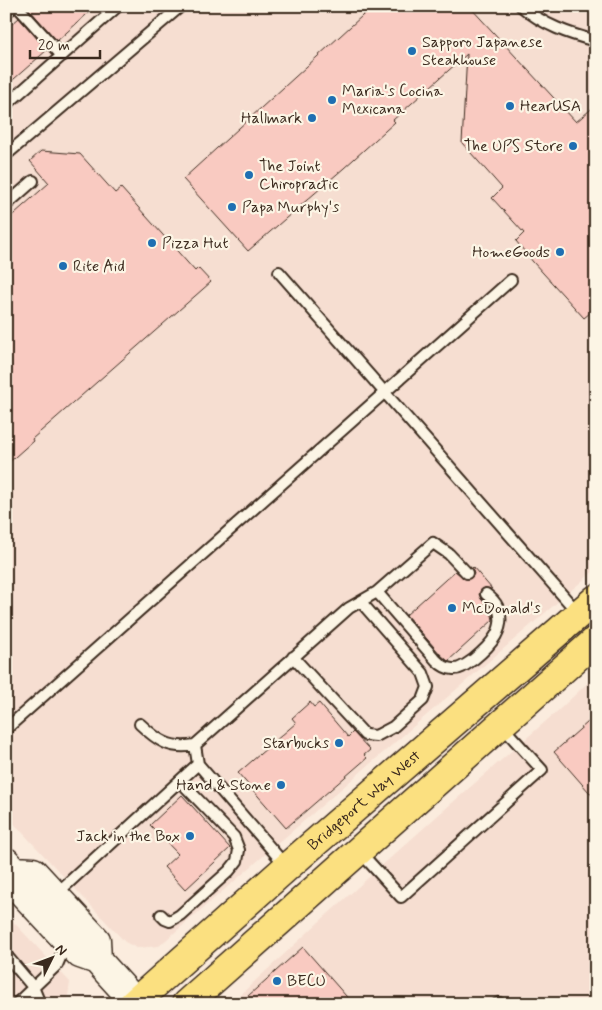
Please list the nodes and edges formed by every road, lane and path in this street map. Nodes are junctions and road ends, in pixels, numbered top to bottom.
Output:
1 (16, 6) edge
2 (118, 6) edge
3 (181, 6) edge
4 (521, 6) edge
5 (6, 14) edge
6 (596, 41) edge
7 (62, 56) junction
8 (6, 105) edge
9 (6, 156) edge
10 (32, 181) dead end
11 (6, 205) edge
12 (279, 272) dead end
13 (511, 280) dead end
14 (386, 393) junction
15 (467, 573) dead end
16 (377, 592) junction
17 (486, 594) dead end
18 (361, 602) junction
19 (588, 607) edge
20 (596, 640) edge
21 (293, 657) junction
22 (140, 724) dead end
23 (500, 725) junction
24 (6, 729) edge
25 (195, 745) junction
26 (198, 764) junction
27 (180, 781) junction
28 (358, 850) junction
29 (287, 867) junction
30 (9, 871) edge
31 (55, 896) junction
32 (161, 915) dead end
33 (68, 941) junction
34 (6, 955) edge
35 (97, 960) junction
36 (33, 986) junction
37 (135, 1003) edge
38 (16, 1004) edge
39 (40, 1004) edge
40 (186, 1004) edge

1 - 5 lane
1 - 7 lane
2 - 7 lane
3 - 9 lane
4 - 6 lane
7 - 8 lane
10 - 11 lane
12 - 14 lane
13 - 14 lane
14 - 19 lane
14 - 24 lane
15 - 16 lane
16 - 17 lane
16 - 18 lane
18 - 21 lane
18 - 21 lane
19 - 29 main road, Bridgeport Way West
20 - 23 main road, Bridgeport Way West
21 - 25 lane
22 - 25 lane
23 - 28 main road, Bridgeport Way West
23 - 28 lane
25 - 26 lane
26 - 27 lane
26 - 29 lane
27 - 31 lane
27 - 32 lane
28 - 40 main road, Bridgeport Way West
29 - 37 main road, Bridgeport Way West
30 - 31 street
30 - 33 street
31 - 35 street
33 - 35 street
33 - 36 lane
34 - 36 lane
35 - 37 street
36 - 38 lane
36 - 39 lane

